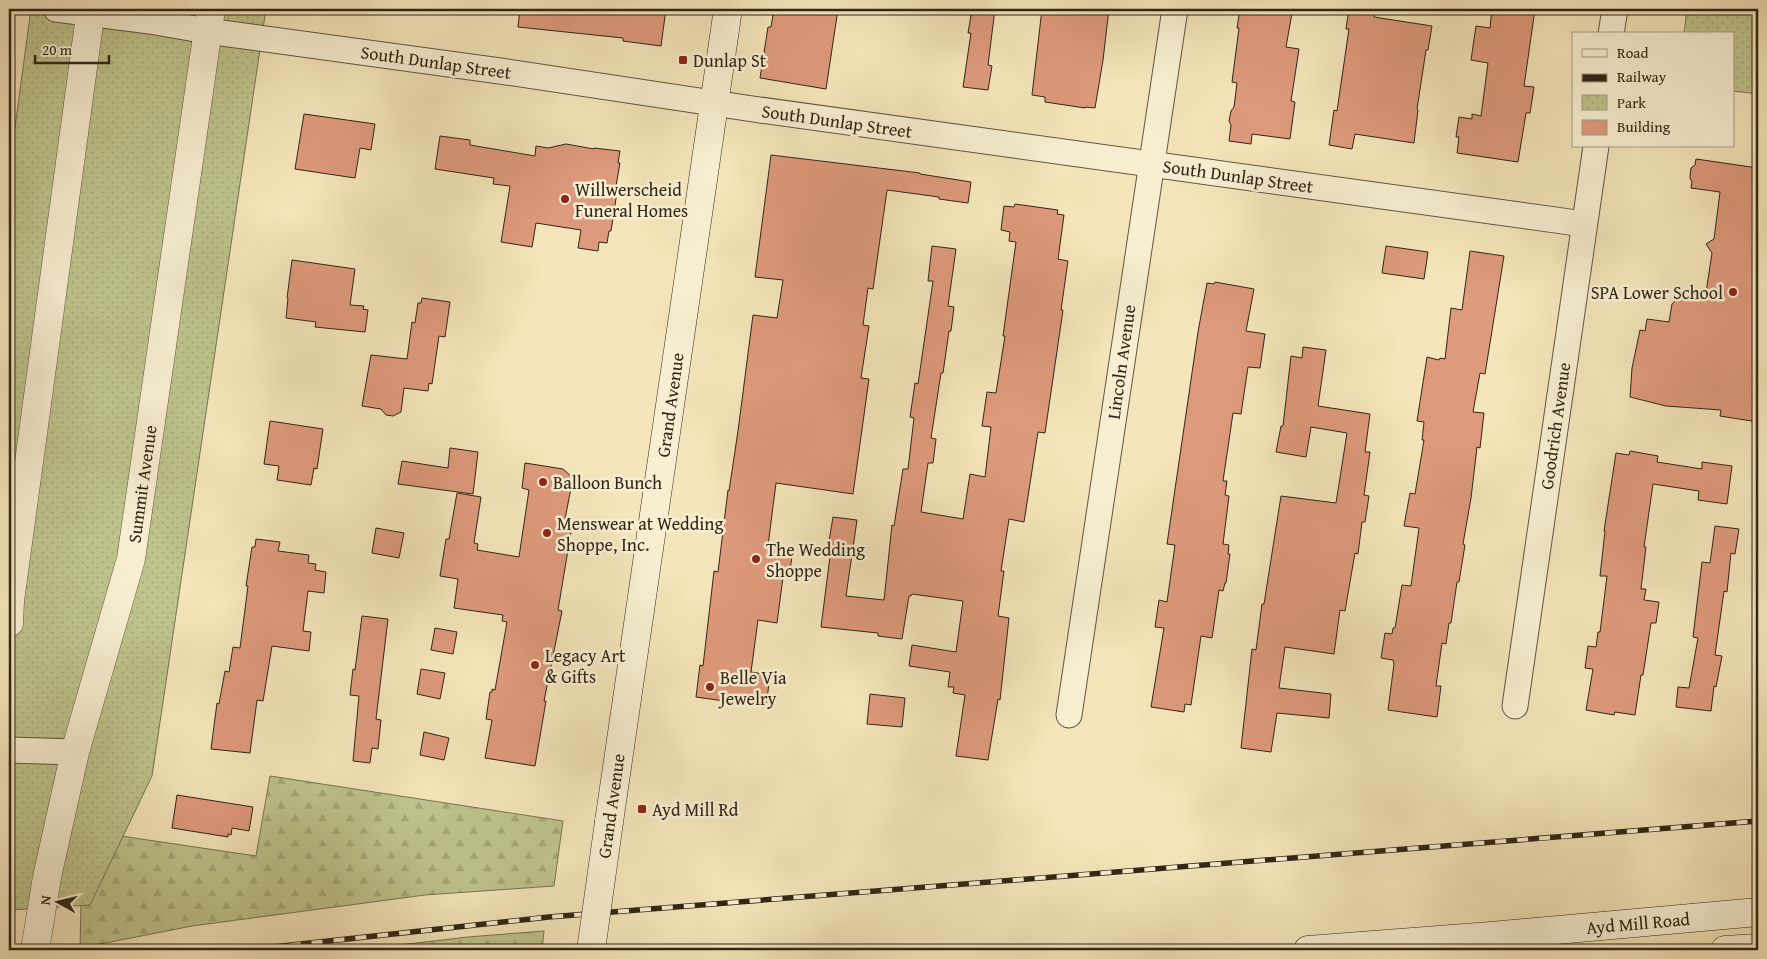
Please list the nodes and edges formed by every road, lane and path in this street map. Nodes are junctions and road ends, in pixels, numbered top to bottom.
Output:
1 (56, 9) edge
2 (728, 9) edge
3 (1175, 9) edge
4 (1615, 9) edge
5 (91, 11) edge
6 (209, 20) edge
7 (1611, 32) edge
8 (714, 103) junction
9 (1596, 148) edge
10 (1150, 163) junction
11 (1584, 224) junction
12 (9, 623) edge
13 (1515, 706) dead end
14 (1069, 715) dead end
15 (9, 750) edge
16 (75, 752) junction
17 (1758, 912) edge
18 (1758, 948) edge
19 (35, 950) edge
20 (591, 950) edge
21 (1308, 950) edge
22 (1725, 950) edge

1 - 5 street, South Dunlap Street
2 - 8 street, Grand Avenue
3 - 10 street, Lincoln Avenue
4 - 7 street
5 - 6 street, South Dunlap Street
5 - 12 street
6 - 8 street, South Dunlap Street
6 - 16 street, Summit Avenue
8 - 10 street, South Dunlap Street
8 - 20 street, Grand Avenue, bridge
9 - 11 street, Goodrich Avenue
10 - 11 street, South Dunlap Street
10 - 14 street, Lincoln Avenue
11 - 13 street, Goodrich Avenue
15 - 16 street
16 - 19 street, Summit Avenue
17 - 21 street, Ayd Mill Road
18 - 22 street

